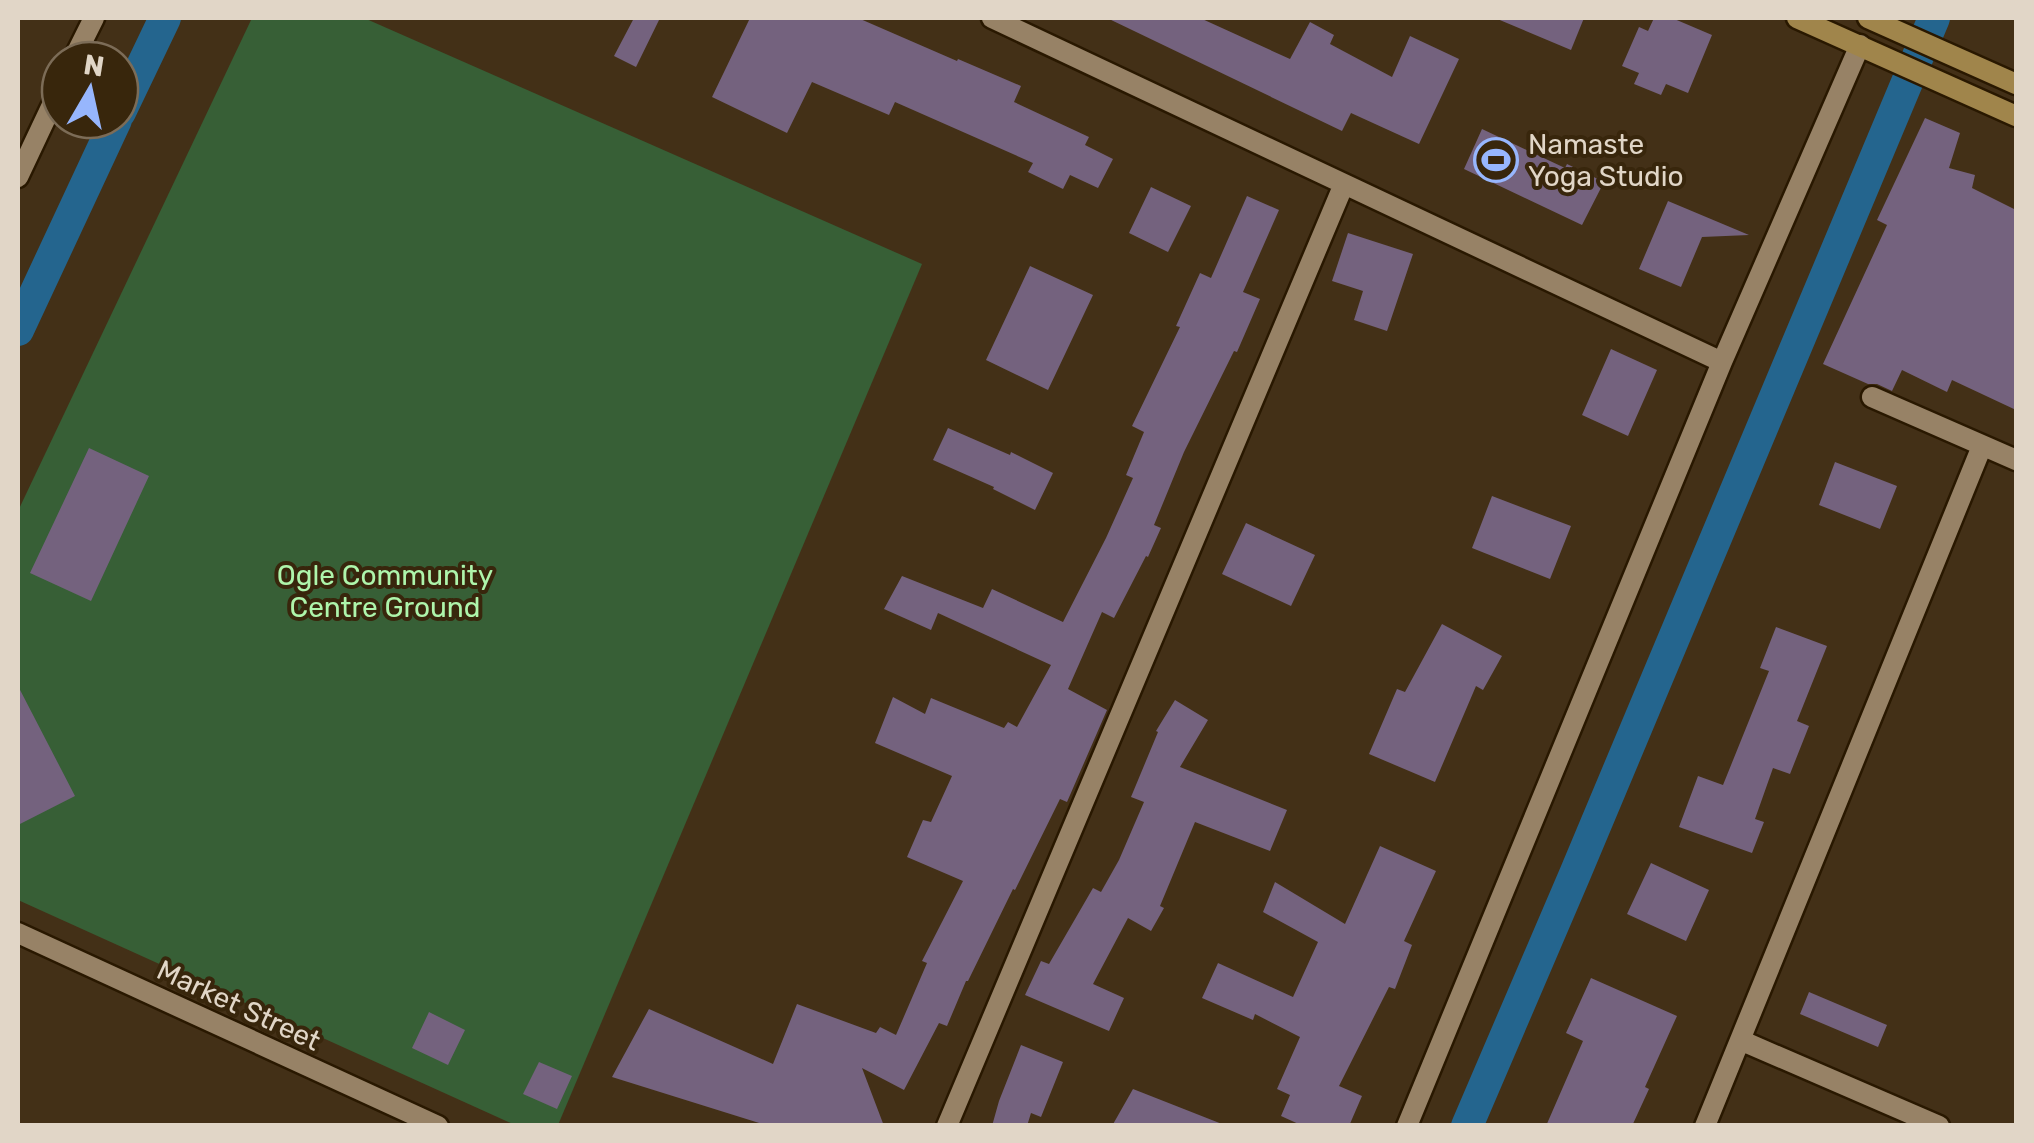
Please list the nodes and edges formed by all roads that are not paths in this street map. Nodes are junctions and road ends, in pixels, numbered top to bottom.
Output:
1 (992, 18) edge
2 (1797, 18) edge
3 (1871, 18) edge
4 (1860, 46) junction
5 (2016, 84) edge
6 (2016, 116) edge
7 (40, 130) edge
8 (18, 177) edge
9 (1344, 184) junction
10 (1722, 362) junction
11 (1872, 397) dead end
12 (1982, 446) junction
13 (2016, 460) edge
14 (18, 933) edge
15 (1740, 1040) junction
16 (438, 1126) edge
17 (947, 1126) edge
18 (1407, 1126) edge
19 (1705, 1126) edge
20 (1939, 1126) edge

1 - 9 street
2 - 4 main road
3 - 5 main road
4 - 6 main road
4 - 10 street
7 - 8 street
9 - 10 street
9 - 17 street
10 - 18 street
11 - 12 street
12 - 13 street
12 - 15 street
14 - 16 street, Market Street
15 - 19 street
15 - 20 street

